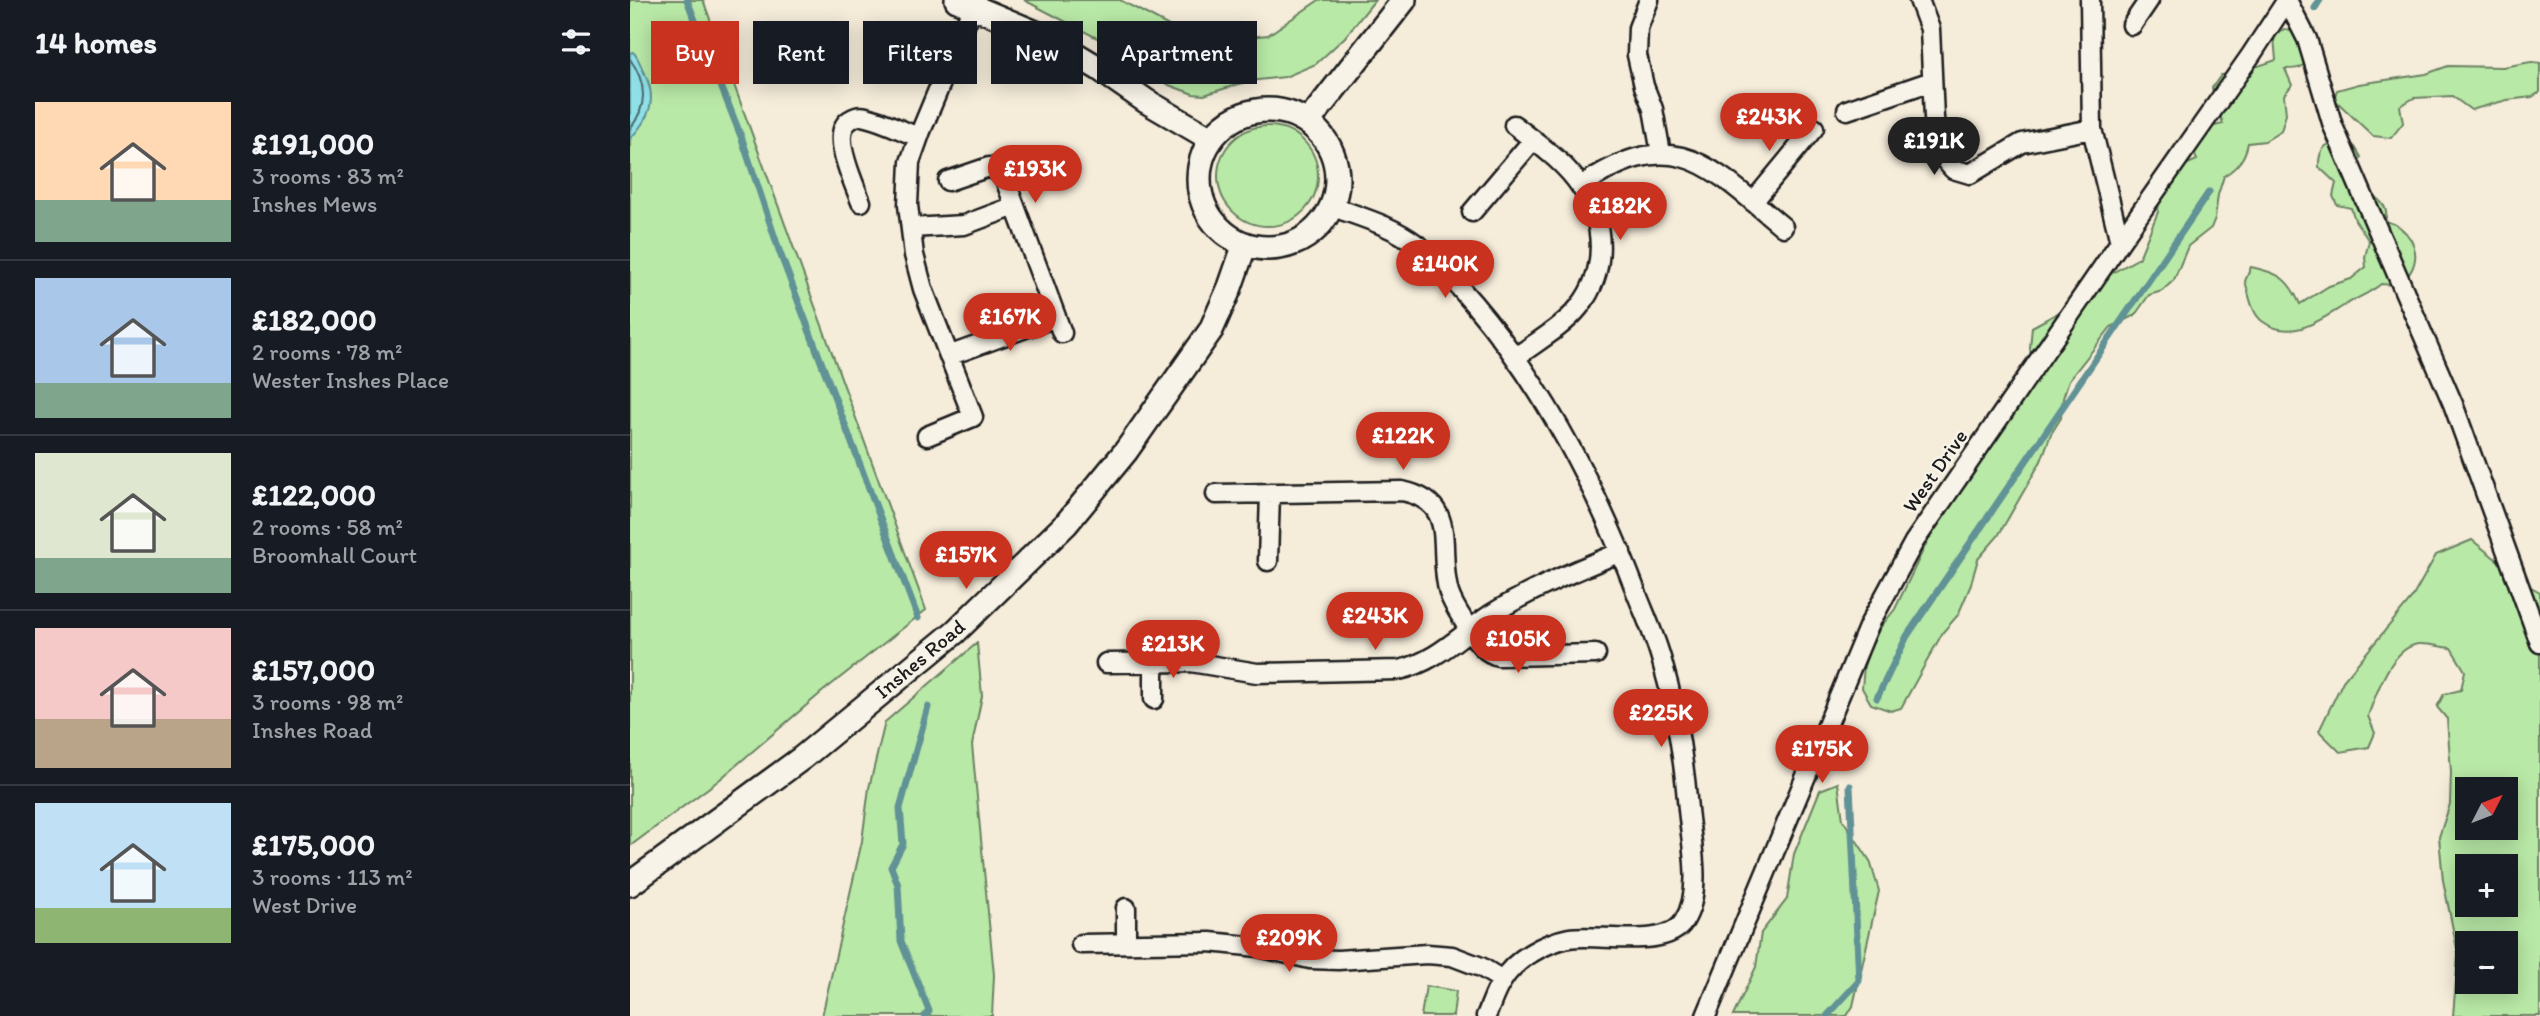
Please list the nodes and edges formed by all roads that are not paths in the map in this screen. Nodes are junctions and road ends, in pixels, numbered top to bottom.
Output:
1 (1404, 0) edge
2 (1649, 0) edge
3 (1919, 0) edge
4 (2090, 0) edge
5 (2148, 0) edge
6 (2287, 0) edge
7 (965, 3) edge
8 (2132, 25) dead end
9 (1932, 81) junction
10 (1847, 110) dead end
11 (1308, 122) junction
12 (1514, 125) dead end
13 (1815, 128) dead end
14 (2092, 129) junction
15 (918, 137) junction
16 (1211, 139) junction
17 (1533, 140) junction
18 (1661, 153) junction
19 (948, 181) dead end
20 (1581, 186) junction
21 (861, 202) dead end
22 (1753, 202) junction
23 (1015, 206) junction
24 (1331, 206) junction
25 (1472, 212) dead end
26 (1783, 227) dead end
27 (911, 228) junction
28 (2120, 242) junction
29 (1245, 244) junction
30 (951, 355) junction
31 (1516, 356) junction
32 (927, 436) dead end
33 (1270, 493) junction
34 (1216, 494) dead end
35 (1621, 552) junction
36 (1268, 561) dead end
37 (1470, 631) junction
38 (2540, 643) edge
39 (1596, 654) dead end
40 (1154, 662) junction
41 (1107, 663) dead end
42 (1154, 699) dead end
43 (630, 884) edge
44 (1126, 908) dead end
45 (1126, 943) junction
46 (1081, 944) dead end
47 (1502, 980) junction
48 (1486, 1016) edge
49 (1706, 1016) edge

1 - 11 street
2 - 18 street
3 - 9 street
4 - 14 street
5 - 8 street
6 - 28 street, West Drive
6 - 38 street
7 - 15 street
7 - 16 street
9 - 10 street
9 - 14 street
11 - 16 street
11 - 24 street
12 - 17 street
13 - 22 street
14 - 28 street
15 - 21 street
15 - 27 street
16 - 29 street
17 - 20 street
17 - 25 street
18 - 20 street
18 - 22 street
19 - 23 street
20 - 31 street
22 - 26 street
23 - 27 street
23 - 30 street
24 - 29 street
24 - 31 street
27 - 30 street
28 - 49 street, West Drive
29 - 43 street, Inshes Road
30 - 32 street
31 - 35 street
33 - 34 street
33 - 36 street
33 - 37 street
35 - 37 street
35 - 47 street
37 - 39 street
37 - 40 street
40 - 41 street
40 - 42 street
44 - 45 street
45 - 46 street
45 - 47 street
47 - 48 street

